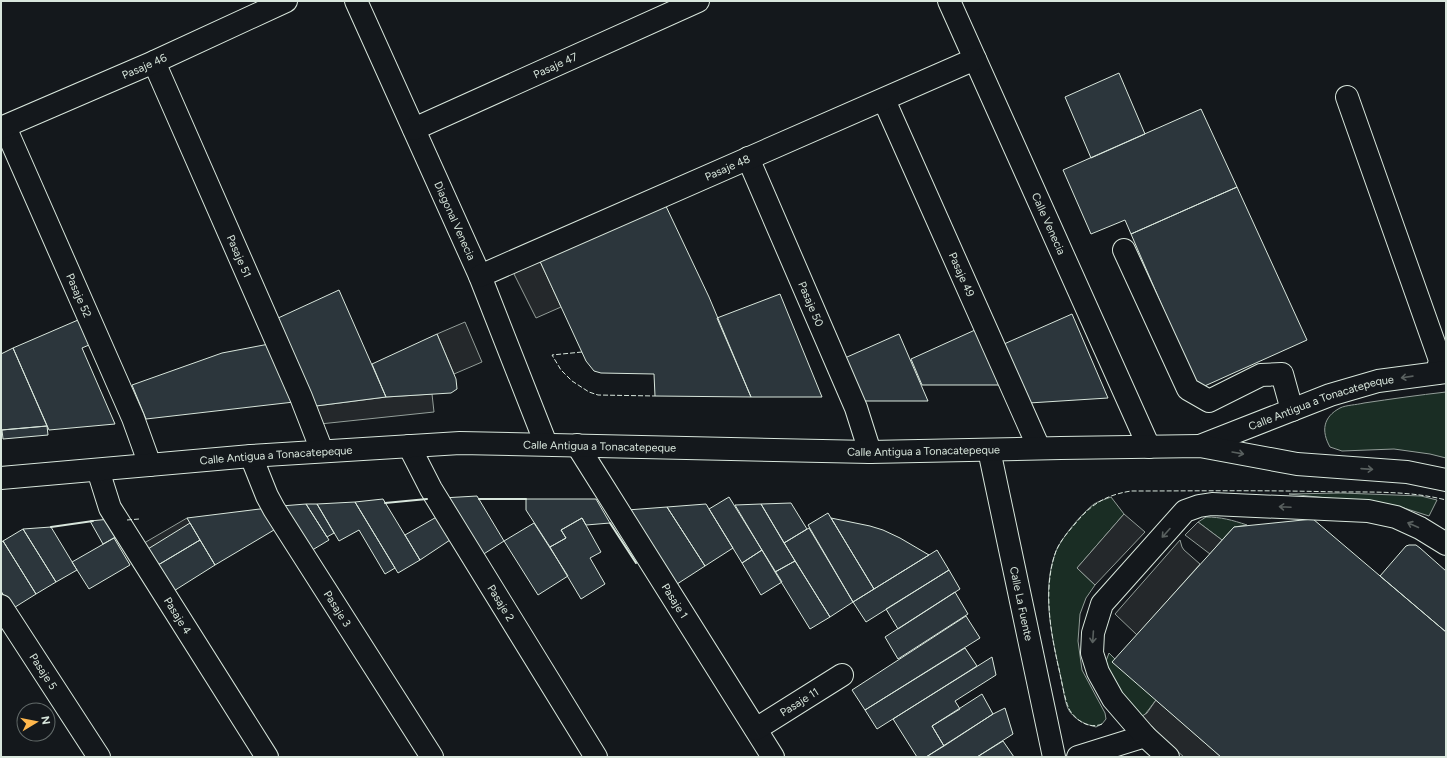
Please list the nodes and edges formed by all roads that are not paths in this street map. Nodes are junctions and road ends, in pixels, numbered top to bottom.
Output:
1 (286, 1) edge
2 (356, 1) edge
3 (698, 1) edge
4 (949, 1) edge
5 (975, 59) junction
6 (154, 62) junction
7 (1346, 97) dead end
8 (884, 100) junction
9 (3, 128) edge
10 (414, 129) junction
11 (748, 158) junction
12 (1124, 250) dead end
13 (480, 276) junction
14 (1442, 372) edge
15 (1292, 410) junction
16 (546, 444) junction
17 (577, 445) junction
18 (409, 446) junction
19 (1200, 446) junction
20 (1148, 447) junction
21 (1040, 448) junction
22 (989, 450) junction
23 (322, 451) junction
24 (870, 452) junction
25 (251, 456) junction
26 (150, 465) junction
27 (98, 470) junction
28 (1, 478) edge
29 (1446, 480) edge
30 (1446, 544) edge
31 (1, 606) edge
32 (842, 675) dead end
33 (756, 729) junction
34 (1145, 736) junction
35 (100, 757) edge
36 (267, 757) edge
37 (432, 757) edge
38 (596, 757) edge
39 (773, 757) edge
40 (1054, 757) edge
41 (1078, 757) edge
42 (1168, 757) edge

1 - 6 street, Pasaje 46
2 - 10 street, Diagonal Venecia
3 - 10 street, Pasaje 47
4 - 5 street, Calle Venecia
5 - 8 street, Pasaje 48
5 - 20 street, Calle Venecia
6 - 9 street, Pasaje 46
6 - 23 street, Pasaje 51
7 - 14 street
8 - 11 street, Pasaje 48
8 - 21 street, Pasaje 49
9 - 26 street, Pasaje 52
10 - 13 street, Diagonal Venecia
11 - 13 street, Pasaje 48
11 - 24 street, Pasaje 50
12 - 15 street
13 - 16 street, Diagonal Venecia
14 -> 15 street, Calle Antigua a Tonacatepeque
15 - 19 street, Calle Antigua a Tonacatepeque
16 - 17 street, Calle Antigua a Tonacatepeque
16 - 18 street, Calle Antigua a Tonacatepeque
17 - 24 street, Calle Antigua a Tonacatepeque
17 - 33 street, Pasaje 1
18 - 23 street, Calle Antigua a Tonacatepeque
18 - 38 street, Pasaje 2
19 - 20 street, Calle Antigua a Tonacatepeque
19 -> 29 street, Calle Antigua a Tonacatepeque
20 - 21 street, Calle Antigua a Tonacatepeque
21 - 22 street, Calle Antigua a Tonacatepeque
22 - 24 street, Calle Antigua a Tonacatepeque
22 - 40 street, Calle La Fuente
23 - 25 street, Calle Antigua a Tonacatepeque
25 - 26 street, Calle Antigua a Tonacatepeque
25 - 37 street, Pasaje 3
26 - 27 street, Calle Antigua a Tonacatepeque
27 - 28 street, Calle Antigua a Tonacatepeque
27 - 36 street, Pasaje 4
30 -> 34 street
31 - 35 street, Pasaje 5
32 - 33 street, Pasaje 11
33 - 39 street, Pasaje 1
34 - 41 street
34 - 42 street

